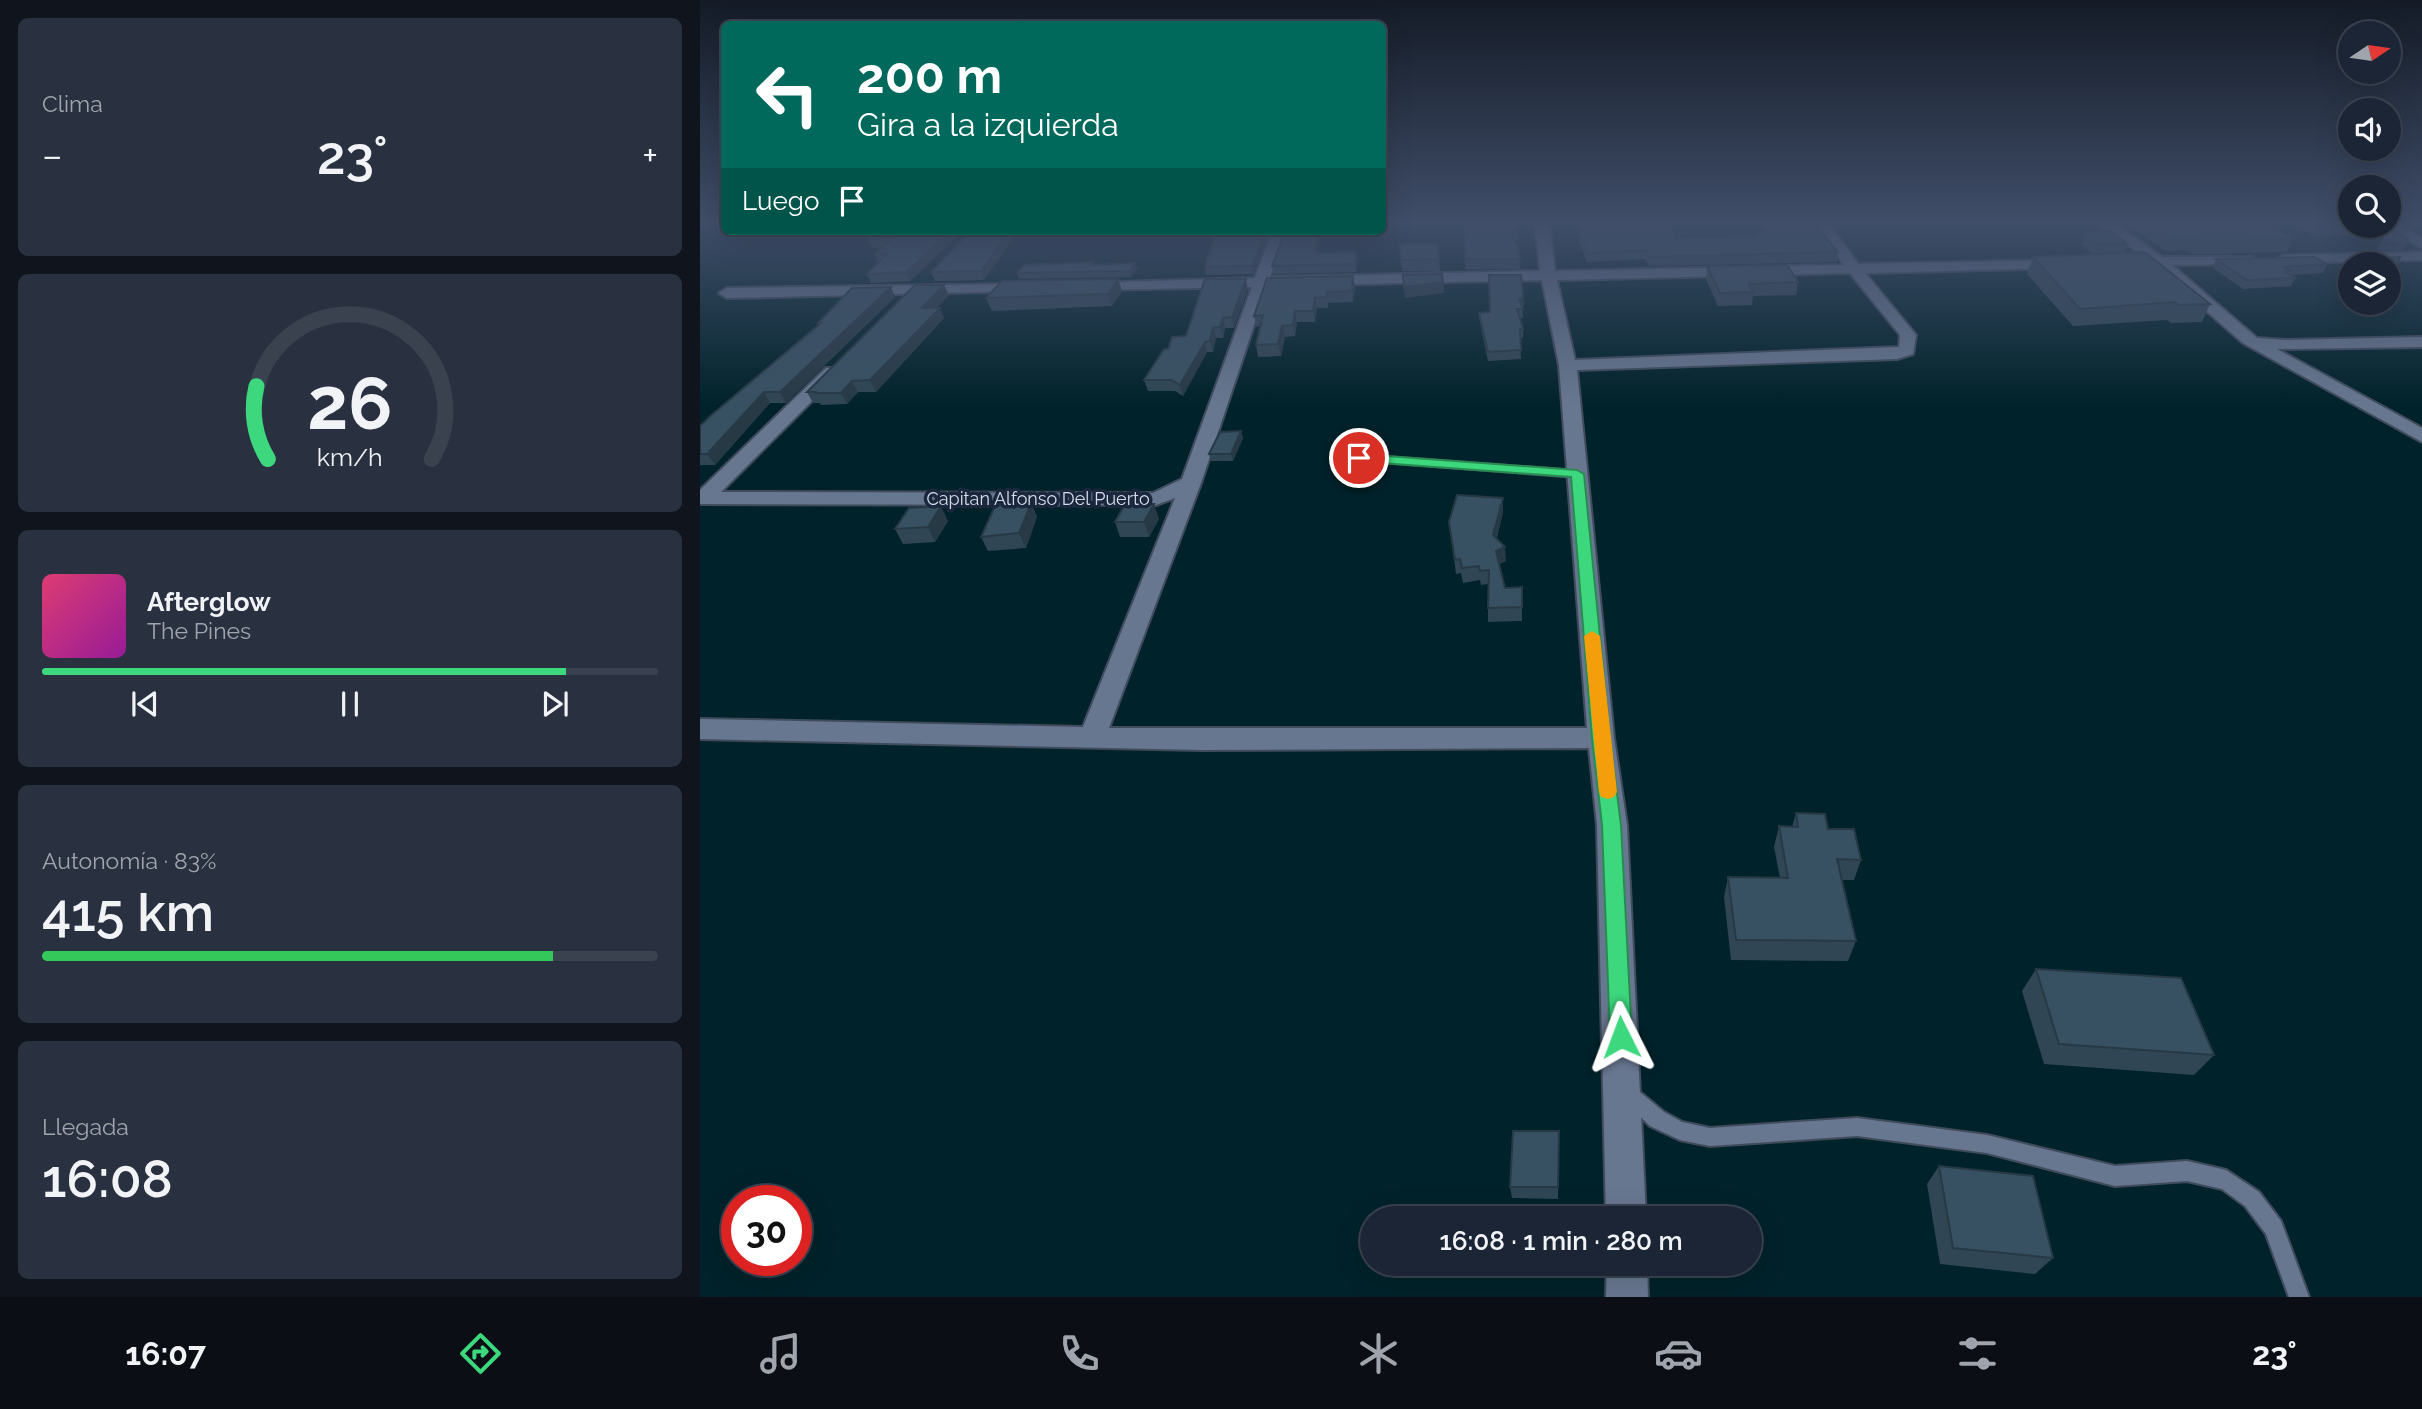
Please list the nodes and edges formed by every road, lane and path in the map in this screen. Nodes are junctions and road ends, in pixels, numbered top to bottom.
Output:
1 (921, 285) edge
2 (1147, 285) edge
3 (1260, 285) edge
4 (1550, 285) edge
5 (1866, 285) edge
6 (2185, 285) edge
7 (1067, 287) edge
8 (1039, 288) edge
9 (915, 291) junction
10 (727, 293) dead end
11 (895, 310) edge
12 (2249, 340) junction
13 (2422, 342) edge
14 (847, 357) edge
15 (1568, 365) junction
16 (2422, 436) edge
17 (1359, 458) dead end
18 (1577, 474) junction
19 (1191, 483) junction
20 (702, 498) edge
21 (700, 729) edge
22 (1092, 738) junction
23 (1601, 738) junction
24 (1623, 1089) junction
25 (1626, 1206) edge
26 (1627, 1276) edge
27 (1627, 1297) edge
28 (2299, 1297) edge

1 - 9 street
2 - 7 street
3 - 19 street
4 - 15 street
5 - 15 street
6 - 12 street
8 - 9 street
9 - 10 street
9 - 11 street
12 - 13 street
12 - 16 street
14 - 20 street
15 - 18 street
17 - 18 lane
18 - 23 street
19 - 20 street, Capitan Alfonso Del Puerto
19 - 22 street
21 - 22 street
22 - 23 street
23 - 24 street
24 - 25 street
24 - 28 lane
26 - 27 street

